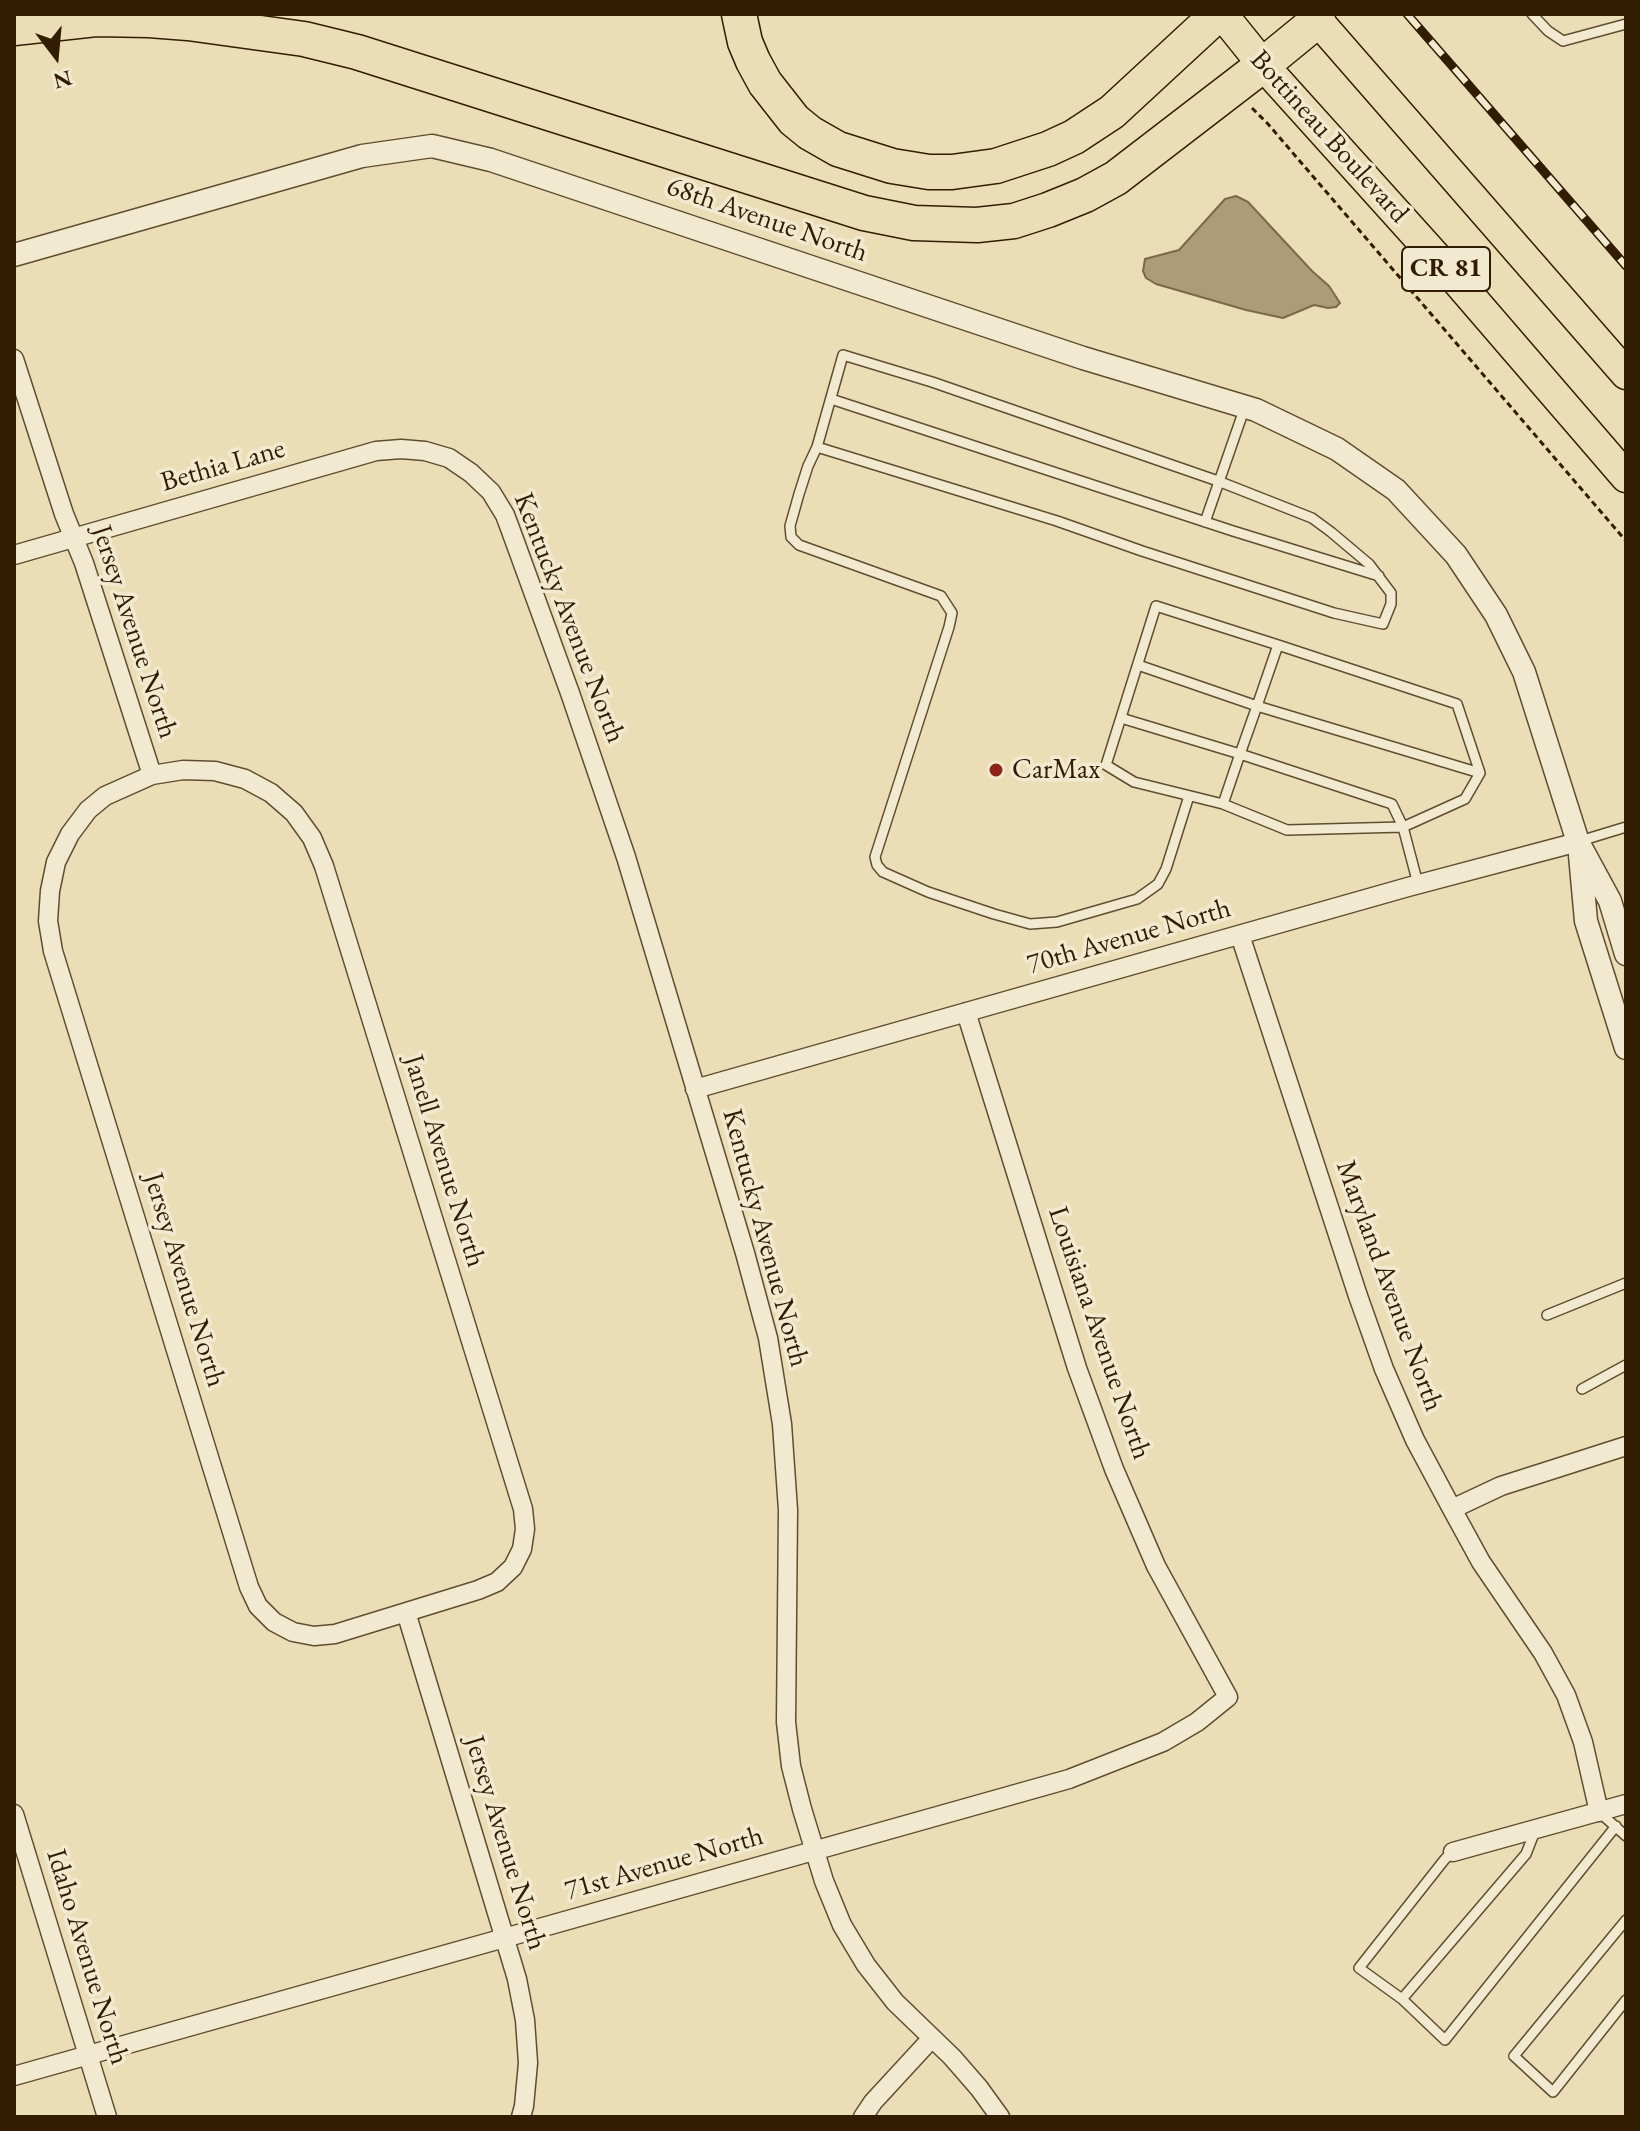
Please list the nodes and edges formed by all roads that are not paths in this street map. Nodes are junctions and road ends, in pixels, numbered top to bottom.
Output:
1 (739, 14) edge
2 (1220, 14) edge
3 (1532, 14) edge
4 (1315, 17) edge
5 (1626, 24) edge
6 (14, 28) edge
7 (1263, 65) junction
8 (14, 255) edge
9 (14, 359) edge
10 (1626, 374) edge
11 (831, 399) junction
12 (1245, 407) junction
13 (817, 447) junction
14 (449, 458) joint
15 (1626, 477) edge
16 (1218, 481) junction
17 (1205, 522) junction
18 (74, 538) junction
19 (14, 555) edge
20 (1380, 576) junction
21 (1278, 645) junction
22 (1138, 665) junction
23 (1257, 706) junction
24 (1121, 718) junction
25 (1240, 754) junction
26 (1480, 773) junction
27 (152, 775) junction
28 (1189, 796) junction
29 (1223, 804) junction
30 (1403, 827) junction
31 (1626, 827) edge
32 (1578, 842) junction
33 (1418, 884) junction
34 (1240, 935) junction
35 (1626, 954) edge
36 (966, 1012) junction
37 (1626, 1048) edge
38 (695, 1089) junction
39 (1626, 1283) edge
40 (1547, 1315) dead end
41 (1626, 1365) edge
42 (1582, 1389) dead end
43 (1624, 1450) edge
44 (1452, 1509) junction
45 (406, 1612) junction
46 (1207, 1661) joint
47 (1626, 1804) edge
48 (1599, 1812) junction
49 (14, 1814) edge
50 (1616, 1826) junction
51 (1536, 1829) junction
52 (1626, 1836) edge
53 (815, 1850) junction
54 (1453, 1852) joint
55 (1626, 1920) edge
56 (504, 1938) junction
57 (1402, 1999) junction
58 (1626, 2000) edge
59 (932, 2038) junction
60 (88, 2055) junction
61 (14, 2076) edge
62 (107, 2117) edge
63 (521, 2117) edge
64 (863, 2117) edge
65 (1000, 2117) edge

1 - 2 highway
2 - 7 highway, Bottineau Boulevard / CR 81
3 - 5 lane
4 - 7 highway
4 - 10 highway, CR 81
6 - 7 highway
7 - 15 highway, Bottineau Boulevard / CR 81
8 - 12 street, 68th Avenue North
9 - 18 street, Jersey Avenue North
11 - 13 lane
11 - 16 lane
11 - 17 lane
12 - 16 lane
12 - 32 street, 68th Avenue North
13 - 20 lane
13 - 28 lane
14 - 18 street, Bethia Lane
14 - 38 street, Kentucky Avenue North
16 - 17 lane
16 - 20 lane
17 - 20 lane
18 - 19 street, Bethia Lane
18 - 27 street, Jersey Avenue North
21 - 22 lane
21 - 23 lane
21 - 26 lane
22 - 23 lane
22 - 24 lane
23 - 25 lane
23 - 26 lane
24 - 25 lane
24 - 28 lane
25 - 29 lane
25 - 30 lane
26 - 30 lane
27 - 45 street, Janell Avenue North
27 - 45 street, Jersey Avenue North
28 - 29 lane
29 - 30 lane
30 - 33 lane
31 - 32 lane
32 - 33 street, 70th Avenue North
32 - 35 street
32 - 37 street
33 - 34 street, 70th Avenue North
34 - 36 street, 70th Avenue North
34 - 44 street, Maryland Avenue North
36 - 38 street, 70th Avenue North
36 - 46 street, Louisiana Avenue North
38 - 53 street, Kentucky Avenue North
39 - 40 lane
41 - 42 lane
43 - 44 street
44 - 48 street, Maryland Avenue North
45 - 56 street, Jersey Avenue North
46 - 53 street, 71st Avenue North
47 - 48 street
48 - 50 lane
48 - 51 street
49 - 60 street, Idaho Avenue North
50 - 52 lane
50 - 57 lane
51 - 54 street
51 - 57 lane
53 - 56 street, 71st Avenue North
53 - 59 street, Kentucky Avenue North
54 - 57 lane
55 - 58 lane
56 - 60 street, 71st Avenue North
56 - 63 street, Jersey Avenue North
59 - 64 street
59 - 65 street, Kentucky Avenue North
60 - 61 street, 71st Avenue North
60 - 62 street, Idaho Avenue North

